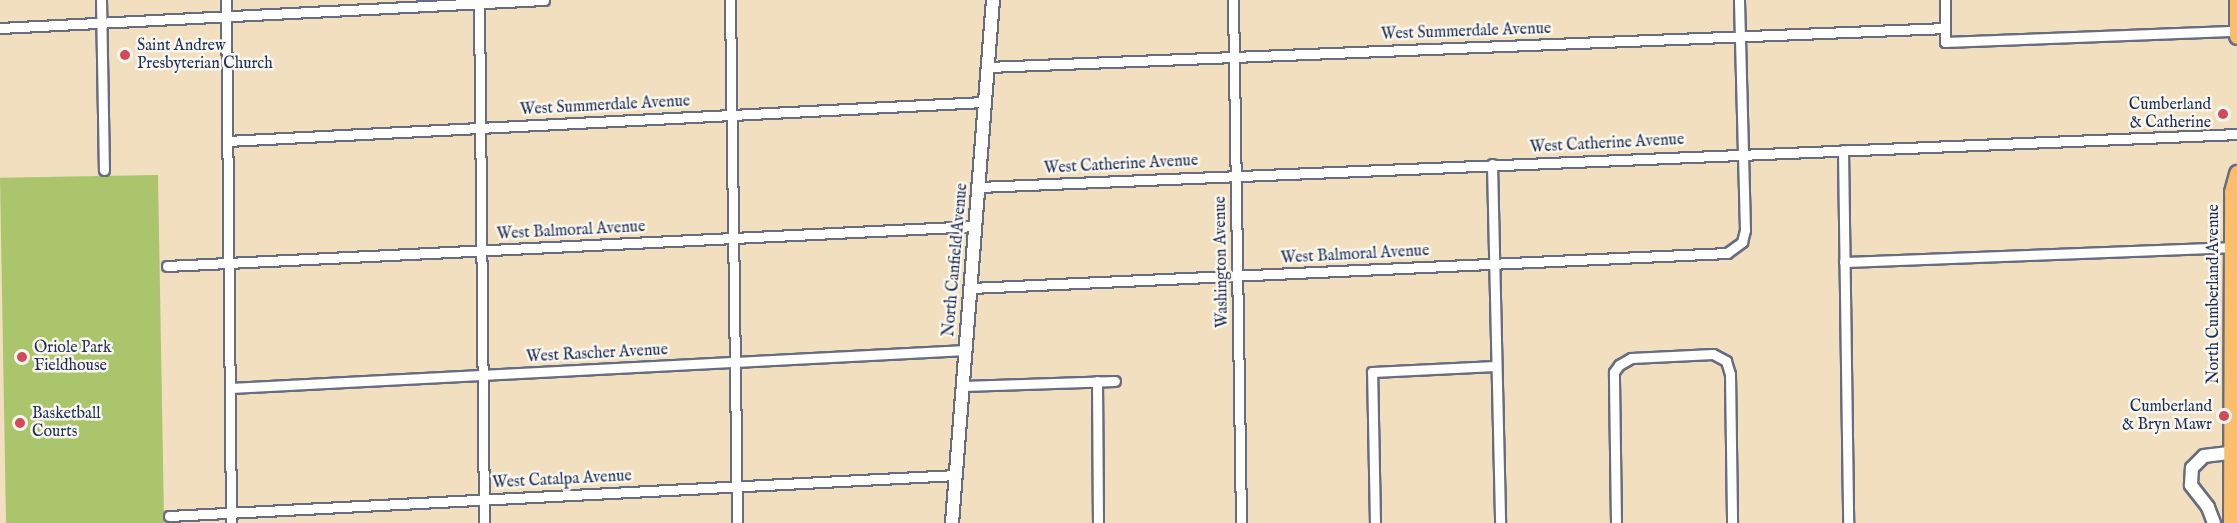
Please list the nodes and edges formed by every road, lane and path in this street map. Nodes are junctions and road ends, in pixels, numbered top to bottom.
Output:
1 (101, 0) edge
2 (226, 0) edge
3 (544, 0) edge
4 (730, 0) edge
5 (993, 0) edge
6 (1233, 0) edge
7 (1739, 0) edge
8 (1945, 0) edge
9 (2237, 0) edge
10 (479, 2) edge
11 (226, 16) junction
12 (101, 22) junction
13 (0, 28) edge
14 (1945, 28) junction
15 (2237, 31) edge
16 (1740, 36) junction
17 (2237, 36) edge
18 (1234, 57) junction
19 (988, 67) junction
20 (985, 102) junction
21 (732, 115) junction
22 (480, 128) junction
23 (2237, 134) edge
24 (227, 141) junction
25 (1843, 150) junction
26 (1742, 153) junction
27 (1492, 164) junction
28 (104, 170) dead end
29 (2237, 173) edge
30 (1236, 174) junction
31 (979, 187) junction
32 (975, 226) junction
33 (733, 238) junction
34 (2232, 247) junction
35 (482, 251) junction
36 (1844, 262) junction
37 (228, 264) junction
38 (1494, 264) junction
39 (168, 266) dead end
40 (1237, 276) junction
41 (971, 288) junction
42 (966, 350) junction
43 (735, 362) junction
44 (1496, 366) junction
45 (483, 375) junction
46 (1097, 381) junction
47 (1115, 381) dead end
48 (963, 387) junction
49 (230, 388) junction
50 (2235, 452) edge
51 (956, 475) junction
52 (736, 485) junction
53 (484, 499) junction
54 (169, 516) dead end
55 (231, 518) edge
56 (484, 523) edge
57 (737, 523) edge
58 (952, 523) edge
59 (1098, 523) edge
60 (1240, 523) edge
61 (1375, 523) edge
62 (1500, 523) edge
63 (1616, 523) edge
64 (1732, 523) edge
65 (1848, 523) edge
66 (2214, 523) edge
67 (2231, 523) edge

1 - 12 street
2 - 11 street
3 - 10 street
4 - 21 street
5 - 19 street, North Canfield Avenue
6 - 18 street, Washington Avenue
7 - 16 street
8 - 14 street
9 - 15 main road
10 - 11 street
10 - 22 street
11 - 12 street
11 - 24 street
12 - 13 street
12 - 28 street
14 - 15 street
14 - 16 street, West Summerdale Avenue
15 - 17 main road
16 - 18 street, West Summerdale Avenue
16 - 26 street
18 - 19 street, West Summerdale Avenue
18 - 30 street, Washington Avenue
19 - 20 street, North Canfield Avenue
20 - 21 street, West Summerdale Avenue
20 - 31 street, North Canfield Avenue
21 - 22 street, West Summerdale Avenue
21 - 33 street
22 - 24 street, West Summerdale Avenue
22 - 35 street
23 - 25 street, West Catherine Avenue
24 - 37 street
25 - 26 street, West Catherine Avenue
25 - 36 street
26 - 27 street, West Catherine Avenue
26 - 38 street, West Balmoral Avenue
27 - 30 street, West Catherine Avenue
27 - 38 street
29 - 34 main road, North Cumberland Avenue
30 - 31 street, West Catherine Avenue
30 - 40 street, Washington Avenue
31 - 32 street, North Canfield Avenue
32 - 33 street, West Balmoral Avenue
32 - 41 street, North Canfield Avenue
33 - 35 street, West Balmoral Avenue
33 - 43 street
34 - 36 street
34 - 50 main road, North Cumberland Avenue
35 - 37 street, West Balmoral Avenue
35 - 45 street
36 - 65 street
37 - 39 street, West Balmoral Avenue
37 - 49 street
38 - 40 street, West Balmoral Avenue
38 - 44 street
40 - 41 street, West Balmoral Avenue
40 - 60 street, Washington Avenue
41 - 42 street, North Canfield Avenue
42 - 43 street, West Rascher Avenue
42 - 48 street, North Canfield Avenue
43 - 45 street, West Rascher Avenue
43 - 52 street
44 - 61 street
44 - 62 street
45 - 49 street, West Rascher Avenue
45 - 53 street
46 - 47 street
46 - 48 street
46 - 59 street
48 - 51 street, North Canfield Avenue
49 - 55 street
50 - 66 street
50 - 67 main road, North Cumberland Avenue
51 - 52 street, West Catalpa Avenue
51 - 58 street, North Canfield Avenue
52 - 53 street, West Catalpa Avenue
52 - 57 street
53 - 55 street, West Catalpa Avenue
53 - 56 street
54 - 55 street, West Catalpa Avenue
63 - 64 street

